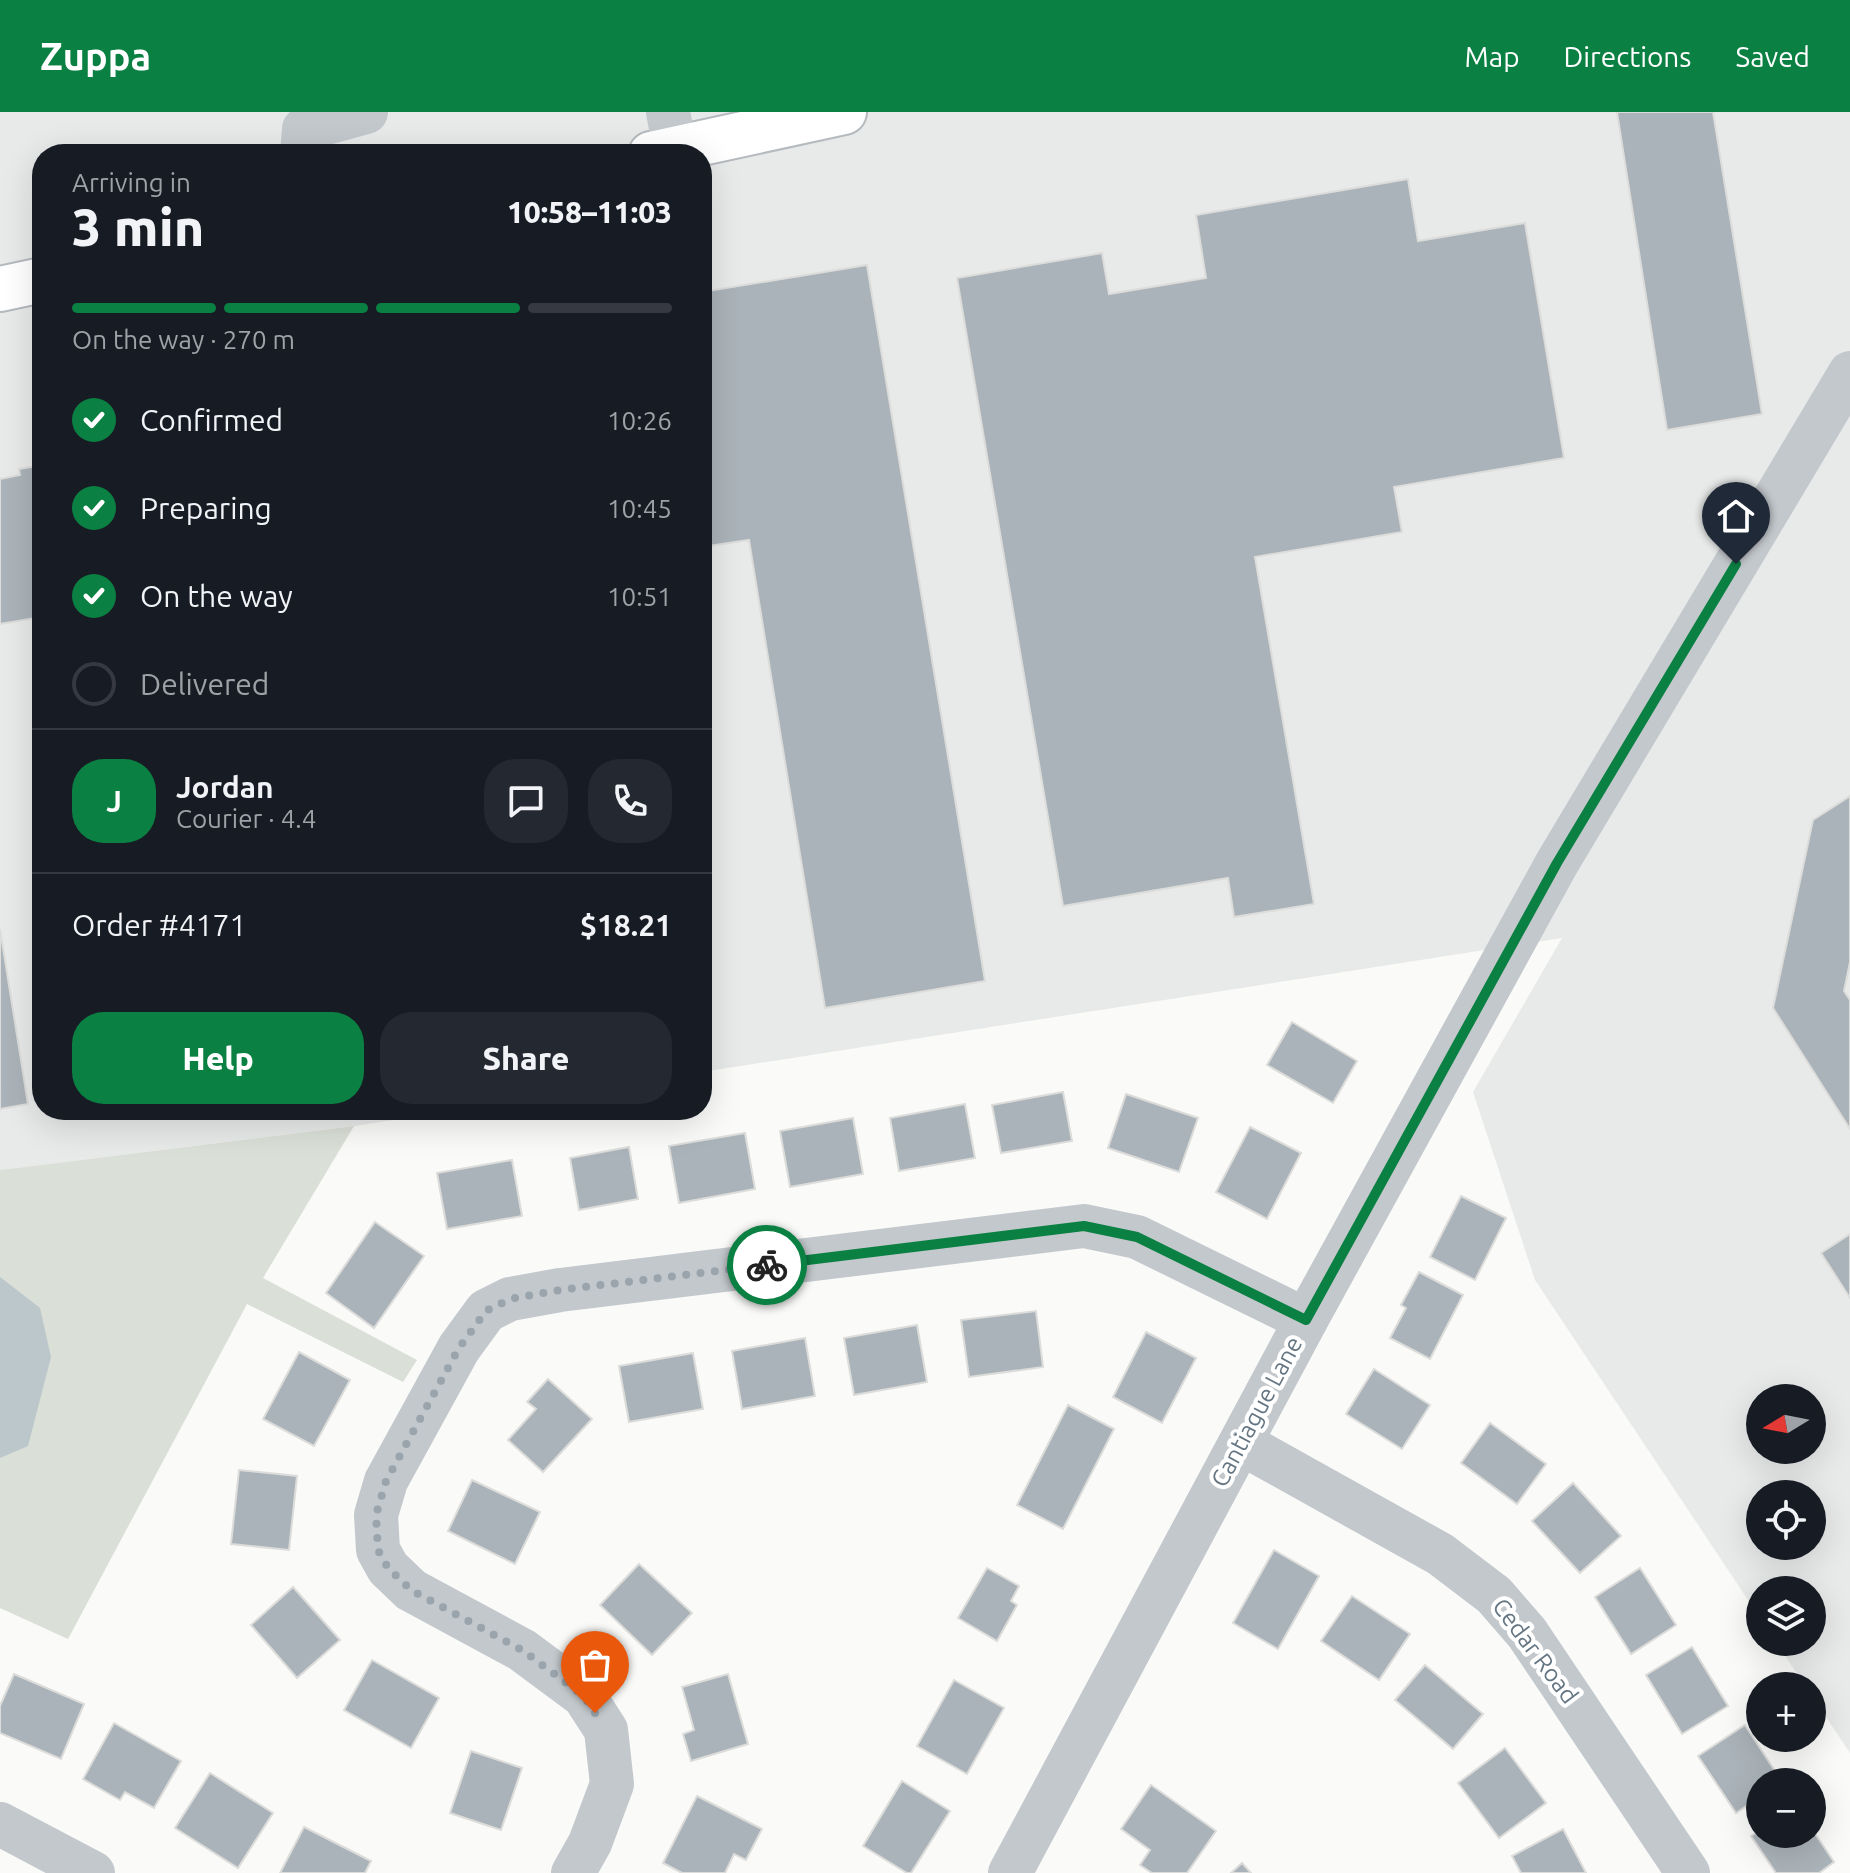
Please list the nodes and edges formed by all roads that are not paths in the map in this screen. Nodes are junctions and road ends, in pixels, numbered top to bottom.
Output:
1 (366, 112) edge
2 (844, 112) edge
3 (665, 138) edge
4 (303, 144) edge
5 (32, 282) edge
6 (0, 289) edge
7 (1850, 373) edge
8 (1306, 1320) junction
9 (1241, 1443) junction
10 (0, 1824) edge
11 (89, 1872) edge
12 (1012, 1872) edge
13 (573, 1873) edge
14 (1688, 1873) edge

1 - 4 street
2 - 3 main road
5 - 6 main road
7 - 8 street, Cantiague Lane
8 - 9 street, Cantiague Lane
8 - 13 street
9 - 12 street, Cantiague Lane
9 - 14 street, Cedar Road
10 - 11 street

